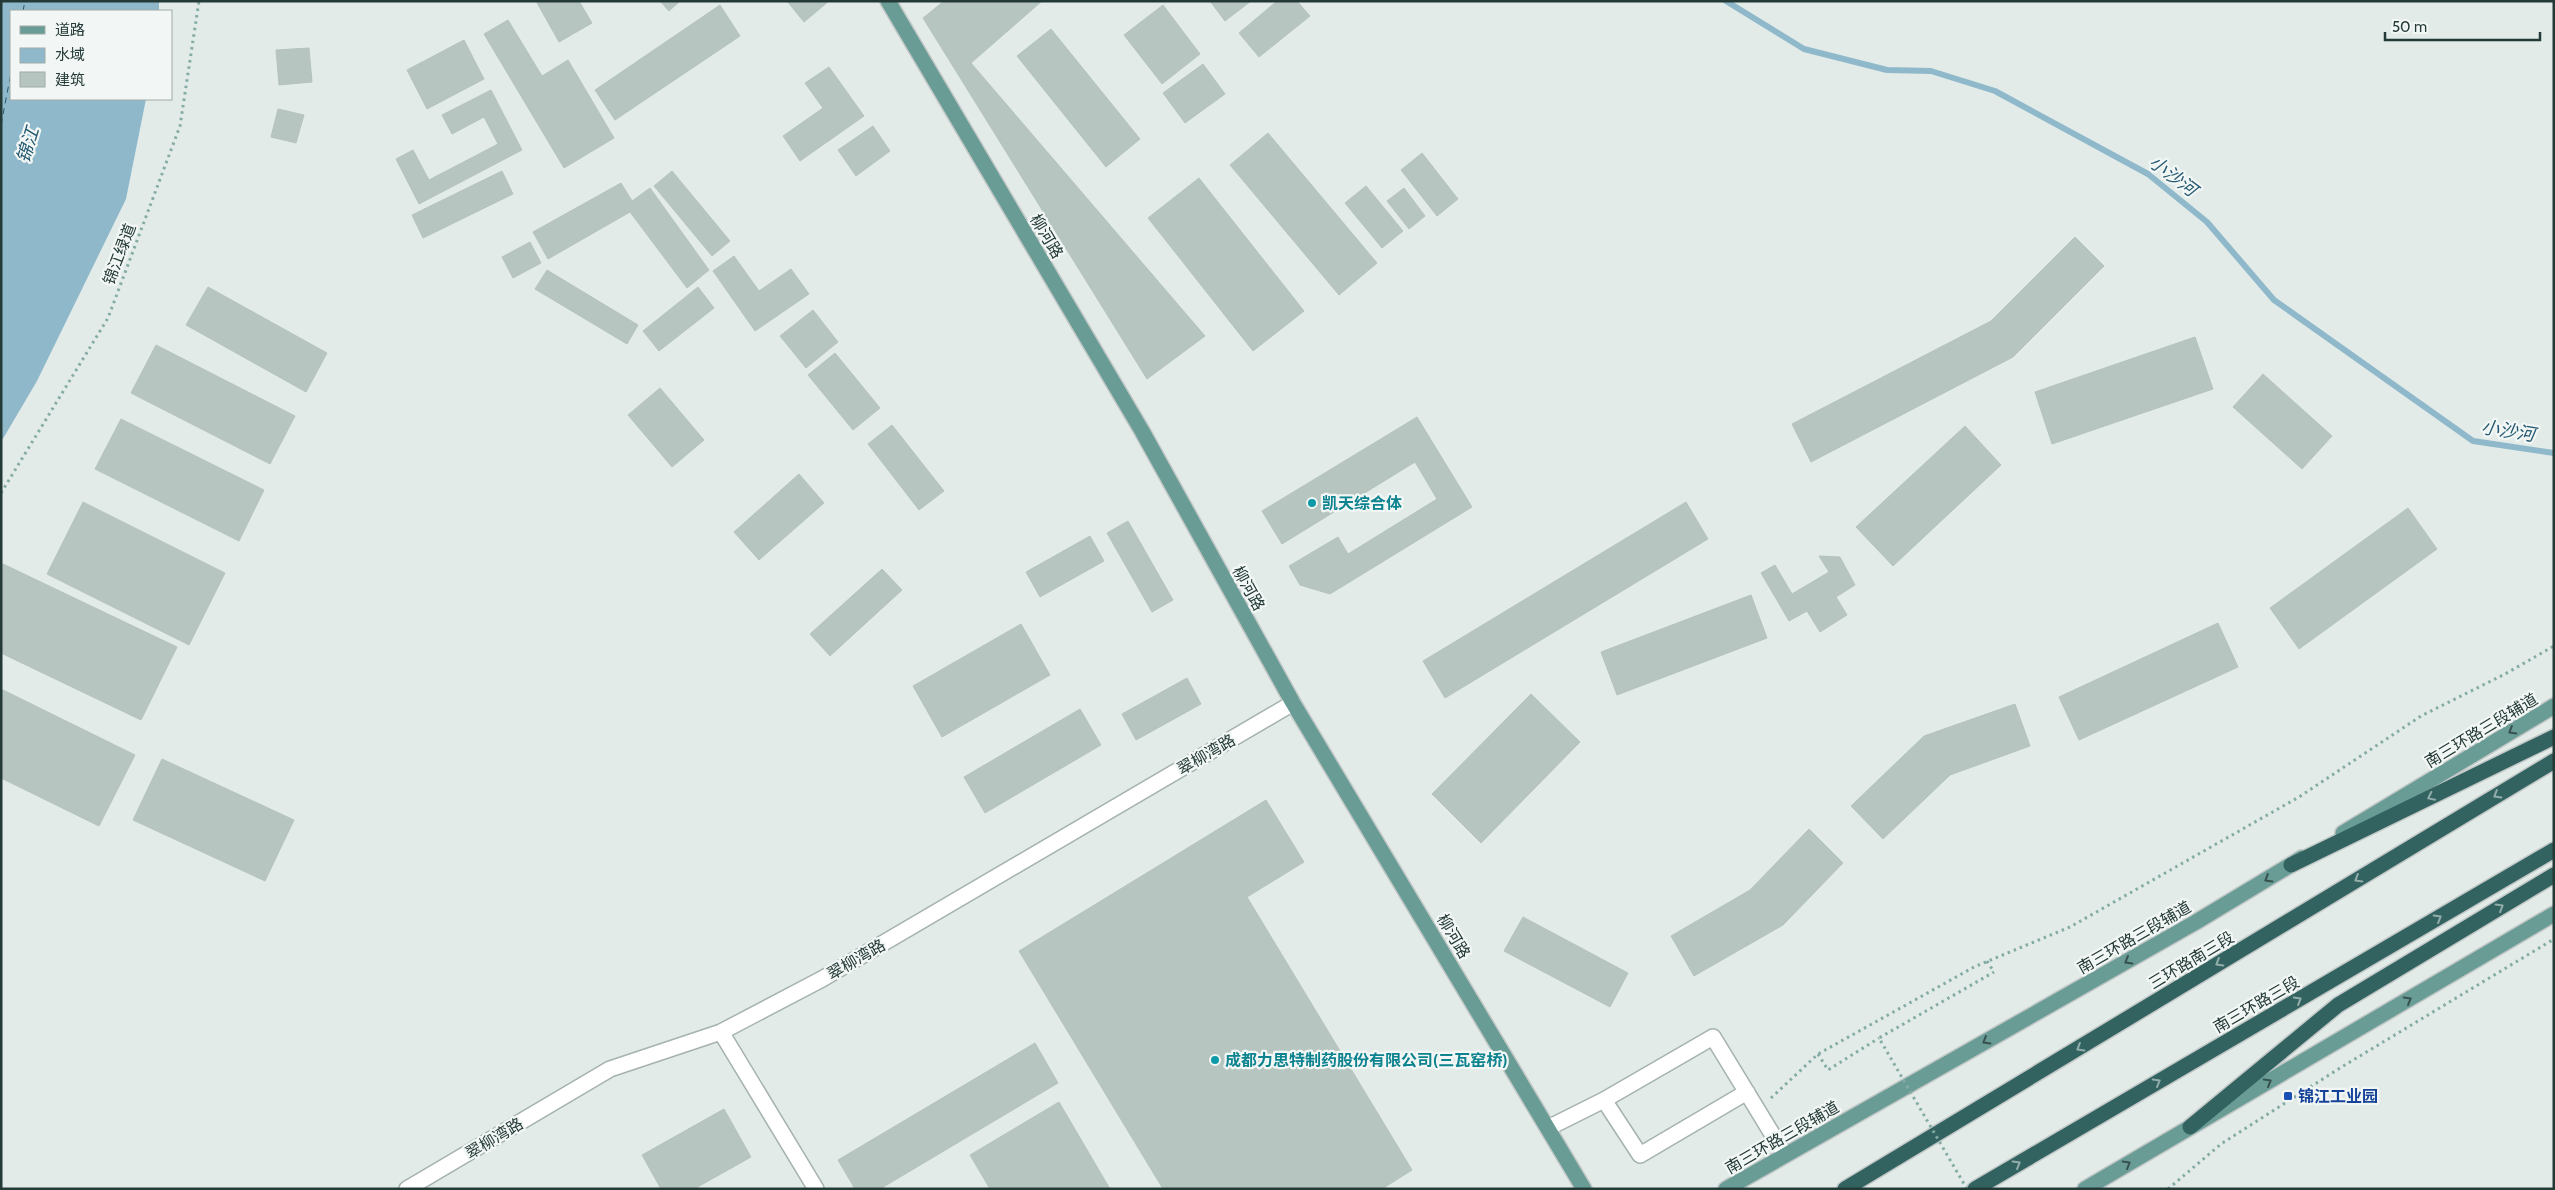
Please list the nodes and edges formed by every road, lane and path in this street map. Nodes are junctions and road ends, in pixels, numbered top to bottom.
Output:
1 (199, 1) edge
2 (888, 1) edge
3 (1, 493) edge
4 (2554, 646) edge
5 (1293, 704) junction
6 (2554, 706) edge
7 (2554, 737) edge
8 (2554, 761) edge
9 (2554, 850) edge
10 (2291, 865) junction
11 (2554, 875) edge
12 (2554, 914) edge
13 (2554, 940) edge
14 (1988, 961) junction
15 (721, 1032) junction
16 (1879, 1038) junction
17 (1818, 1054) junction
18 (1747, 1092) junction
19 (1604, 1100) junction
20 (1758, 1110) junction
21 (1548, 1128) junction
22 (2190, 1128) junction
23 (1785, 1155) junction
24 (407, 1189) edge
25 (816, 1189) edge
26 (1584, 1189) edge
27 (1726, 1189) edge
28 (1845, 1189) edge
29 (1967, 1189) edge
30 (1975, 1189) edge
31 (2085, 1189) edge
32 (2168, 1189) edge

1 - 3 path, 锦江绿道
2 - 5 main road, 柳河路
4 - 14 path
5 - 15 street, 翠柳湾路
5 - 21 main road, 柳河路
6 -> 10 main road, 南三环路三段辅道
7 -> 10 highway
8 -> 28 highway, 三环路南三段
30 -> 9 highway, 南三环路三段
10 -> 23 main road, 南三环路三段辅道
22 -> 11 highway
22 -> 12 main road
13 - 32 path
14 - 16 path, bridge
14 - 17 path
15 - 24 street, 翠柳湾路
15 - 25 street
16 - 17 path
16 - 29 path, bridge
17 - 20 path
18 - 19 street
18 - 19 street
18 - 20 street
19 - 21 street
20 - 23 street
21 - 26 main road, 柳河路
31 -> 22 main road
23 - 27 main road, 南三环路三段辅道

